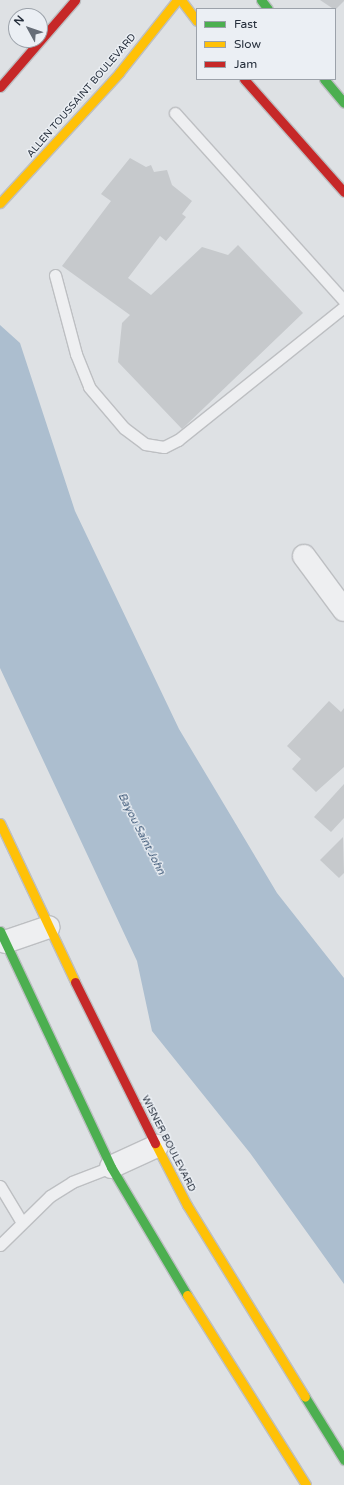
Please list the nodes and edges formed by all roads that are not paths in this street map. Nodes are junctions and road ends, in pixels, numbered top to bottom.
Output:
1 (75, 0) edge
2 (177, 0) edge
3 (181, 0) edge
4 (261, 0) edge
5 (267, 8) edge
6 (196, 19) edge
7 (245, 80) edge
8 (325, 80) edge
9 (0, 87) edge
10 (344, 103) edge
11 (175, 113) dead end
12 (344, 192) edge
13 (0, 203) edge
14 (55, 275) dead end
15 (344, 301) edge
16 (344, 306) edge
17 (304, 556) dead end
18 (344, 610) edge
19 (0, 823) edge
20 (49, 927) junction
21 (3, 936) edge
22 (157, 1146) junction
23 (112, 1167) junction
24 (0, 1186) edge
25 (21, 1221) junction
26 (0, 1245) edge
27 (344, 1460) edge
28 (306, 1485) edge

1 - 9 street
2 - 13 street, ALLEN TOUSSAINT BOULEVARD
3 - 6 street
4 - 5 street
7 - 12 street
8 - 10 street
11 - 15 lane
14 - 16 lane
17 - 18 street
19 - 20 street, WISNER BOULEVARD
20 - 21 street
20 - 22 street, WISNER BOULEVARD
21 - 23 street
22 - 23 street
22 - 27 street, WISNER BOULEVARD
23 - 25 lane
23 - 28 street
24 - 25 lane
25 - 26 lane

